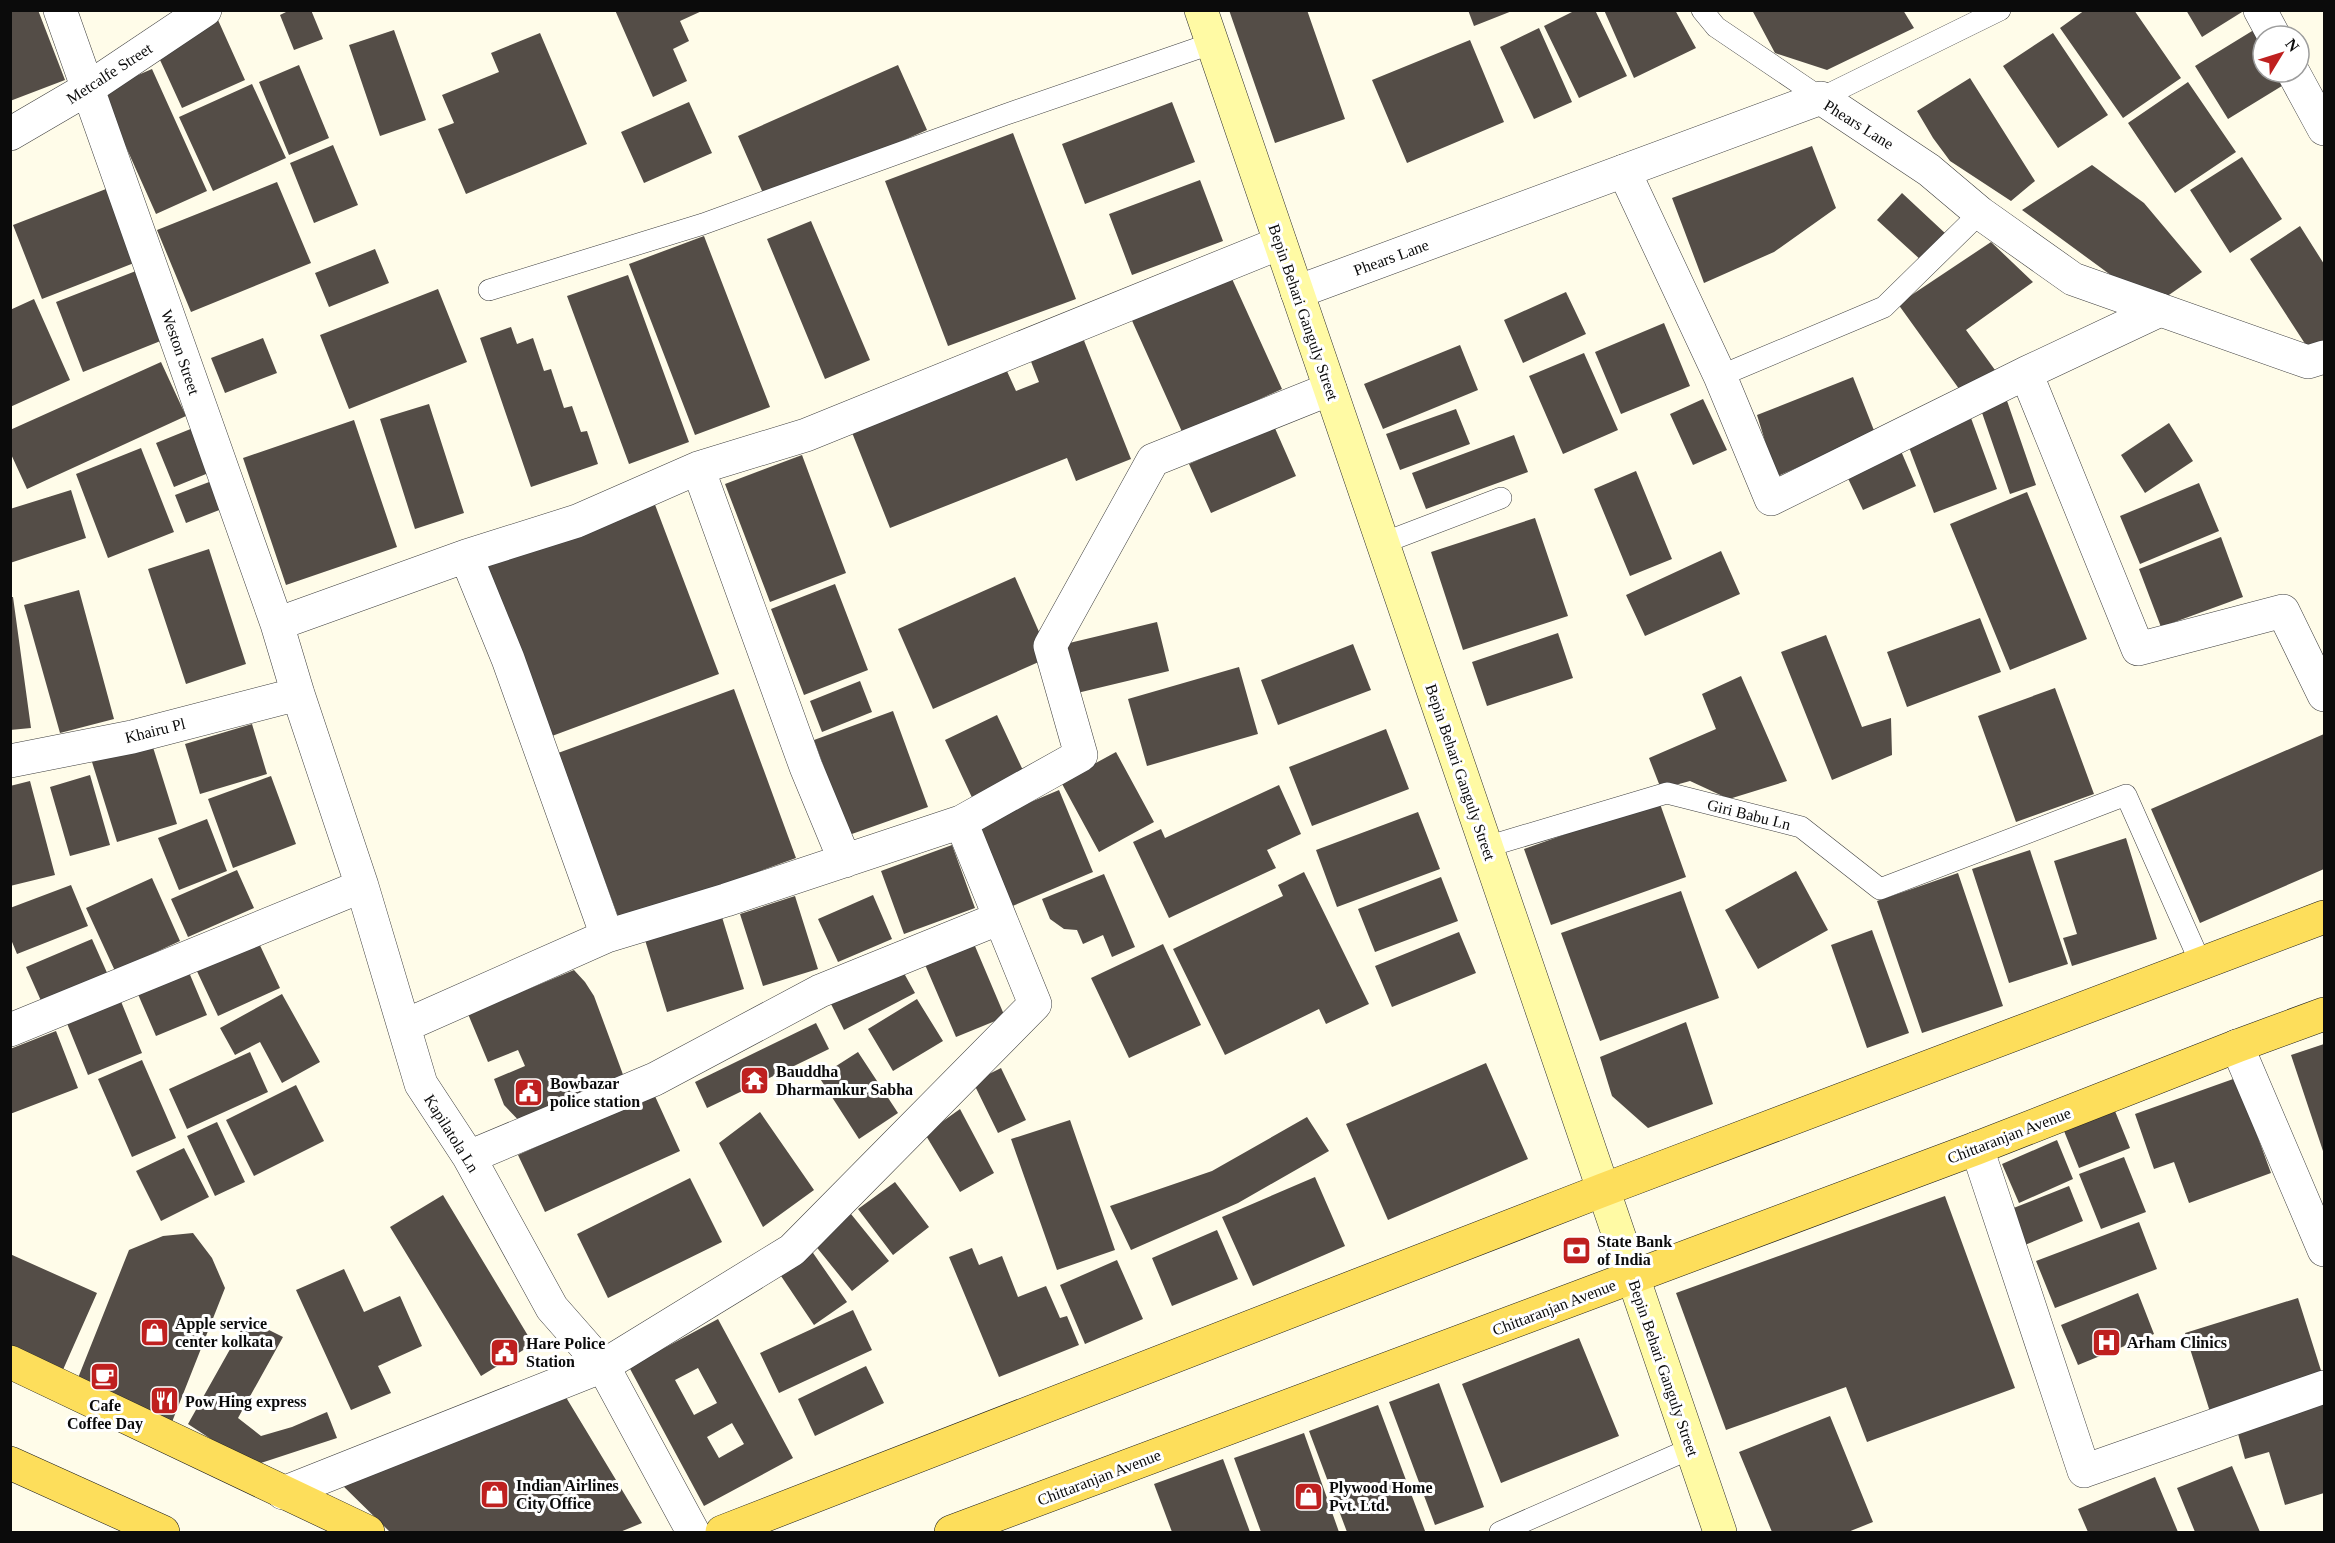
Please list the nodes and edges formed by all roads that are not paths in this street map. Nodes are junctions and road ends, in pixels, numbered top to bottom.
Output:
1 (60, 10) edge
2 (205, 10) edge
3 (1202, 10) edge
4 (1702, 10) edge
5 (2000, 10) edge
6 (2260, 10) edge
7 (2268, 24) edge
8 (1213, 43) junction
9 (2301, 84) edge
10 (87, 89) junction
11 (1821, 98) junction
12 (2325, 129) edge
13 (10, 134) edge
14 (1624, 171) junction
15 (1980, 213) junction
16 (1280, 243) junction
17 (489, 290) dead end
18 (1297, 292) junction
19 (2160, 310) junction
20 (2325, 357) edge
21 (2026, 373) junction
22 (1720, 376) junction
23 (1330, 389) junction
24 (698, 468) junction
25 (1501, 498) dead end
26 (1383, 543) junction
27 (466, 556) junction
28 (277, 624) junction
29 (298, 694) junction
30 (2325, 695) edge
31 (10, 761) edge
32 (961, 822) junction
33 (1486, 847) junction
34 (845, 861) junction
35 (362, 886) junction
36 (2325, 917) edge
37 (1000, 918) junction
38 (607, 936) junction
39 (2201, 964) junction
40 (2325, 1014) edge
41 (404, 1026) junction
42 (10, 1030) edge
43 (2237, 1046) junction
44 (1977, 1149) junction
45 (469, 1158) junction
46 (1603, 1190) junction
47 (2325, 1250) edge
48 (1634, 1277) junction
49 (10, 1362) edge
50 (603, 1366) junction
51 (2325, 1387) edge
52 (1692, 1448) junction
53 (10, 1463) edge
54 (283, 1493) junction
55 (973, 1529) edge
56 (163, 1533) edge
57 (368, 1533) edge
58 (693, 1533) edge
59 (722, 1533) edge
60 (1500, 1533) edge
61 (1720, 1533) edge

1 - 10 street, Weston Street
2 - 10 street, Metcalfe Street
3 - 8 main road, Bepin Behari Ganguly Street
4 - 11 lane
5 - 11 lane
6 - 7 street
8 - 16 main road, Bepin Behari Ganguly Street
8 - 17 lane
9 - 12 street
10 - 13 street, Metcalfe Street
10 - 28 street, Weston Street
11 - 14 street, Phears Lane
11 - 15 street, Phears Lane
14 - 18 street, Phears Lane
14 - 22 street
15 - 19 street, Phears Lane
15 - 22 lane
16 - 18 main road, Bepin Behari Ganguly Street
16 - 24 street
18 - 23 main road, Bepin Behari Ganguly Street
19 - 20 street, Phears Lane
19 - 21 street
21 - 22 street
21 - 30 street
23 - 26 main road, Bepin Behari Ganguly Street
23 - 32 street
24 - 27 street
24 - 34 street
25 - 26 lane
26 - 33 main road, Bepin Behari Ganguly Street
27 - 28 street
27 - 38 street
28 - 29 street, Weston Street
29 - 31 street, Khairu Pl
29 - 35 street, Kapilatola Ln
32 - 34 street
32 - 37 street
33 - 39 lane, Giri Babu Ln
33 - 46 main road, Bepin Behari Ganguly Street
34 - 38 street
35 - 41 street, Kapilatola Ln
35 - 42 street
36 - 39 main road
37 - 45 street
37 - 50 street
38 - 41 street
39 - 46 main road
40 - 43 main road, Chittaranjan Avenue
41 - 45 street, Kapilatola Ln
43 - 44 main road, Chittaranjan Avenue
43 - 47 street
44 - 48 main road, Chittaranjan Avenue
44 - 51 street
45 - 50 street, Kapilatola Ln
46 - 48 main road, Bepin Behari Ganguly Street
46 - 59 main road
48 - 52 main road, Bepin Behari Ganguly Street
48 - 55 main road, Chittaranjan Avenue
49 - 54 main road
50 - 54 street
50 - 58 street, Kapilatola Ln
52 - 60 lane
52 - 61 main road, Bepin Behari Ganguly Street
53 - 56 main road
54 - 57 main road

